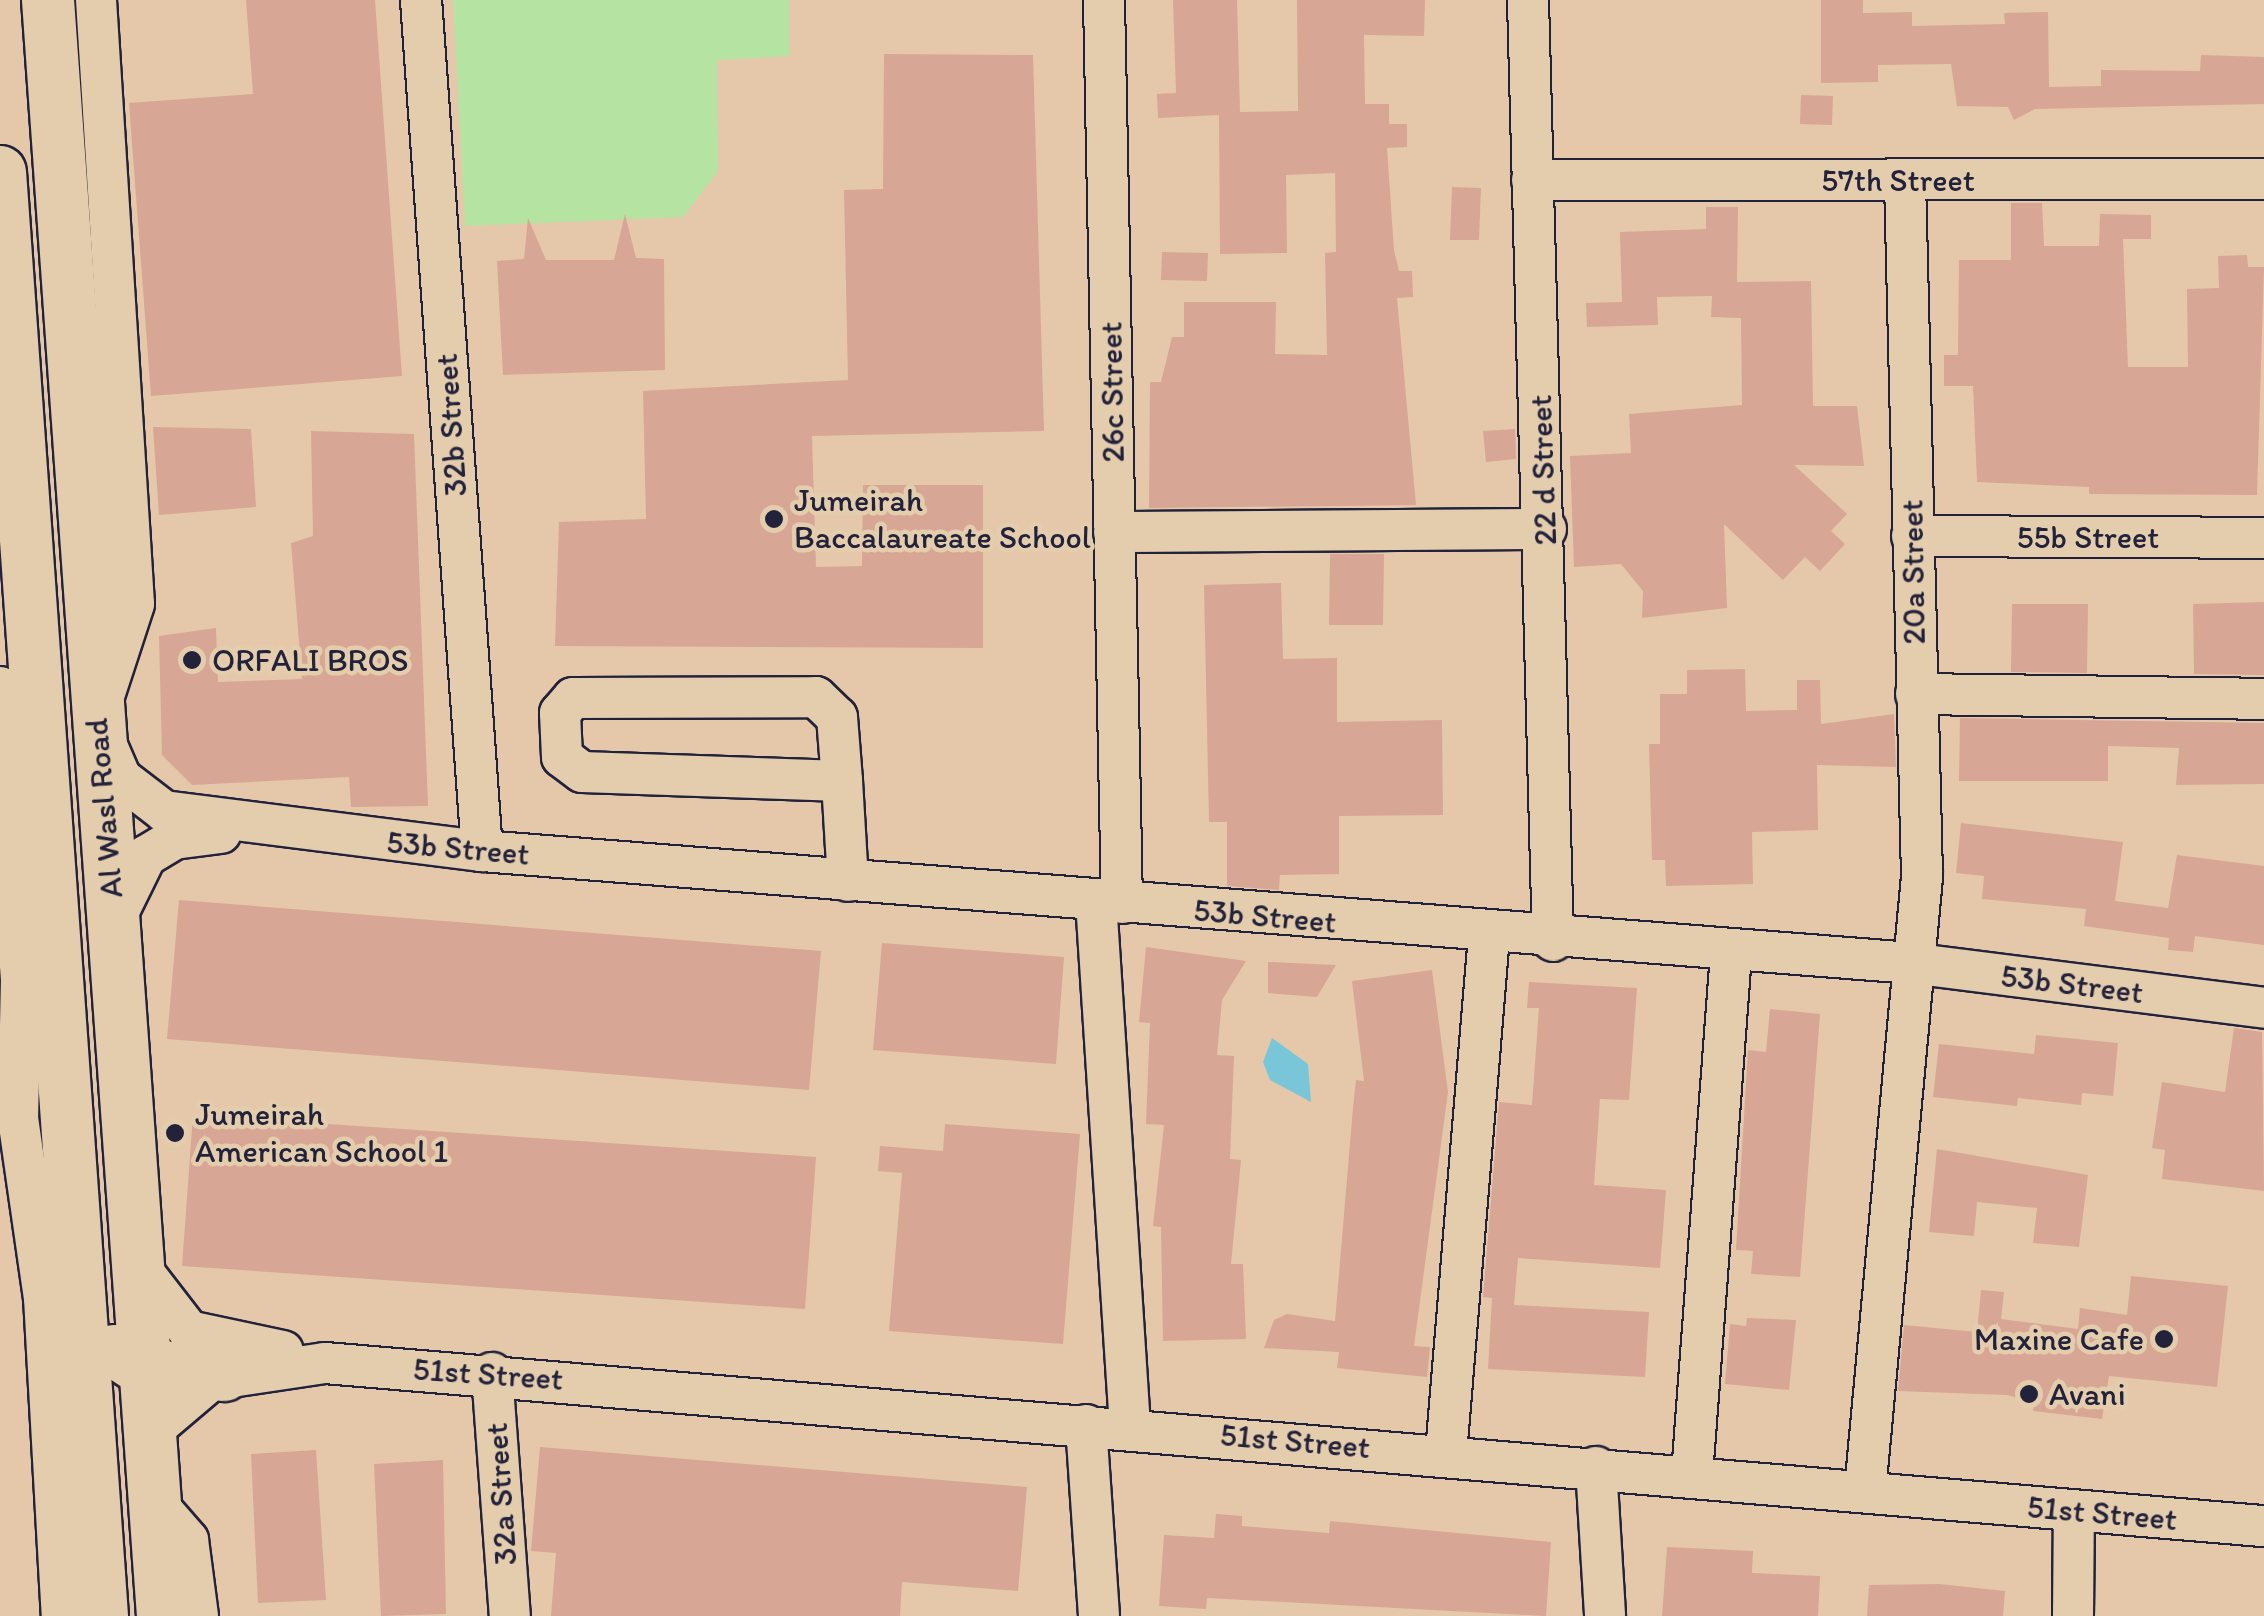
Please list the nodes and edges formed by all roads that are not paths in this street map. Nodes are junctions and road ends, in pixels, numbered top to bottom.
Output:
1 (48, 0) edge
2 (96, 0) edge
3 (421, 0) edge
4 (1104, 0) edge
5 (1528, 0) edge
6 (0, 172) edge
7 (2264, 178) edge
8 (1532, 180) junction
9 (1905, 181) junction
10 (1546, 529) junction
11 (1114, 532) junction
12 (1912, 536) junction
13 (2264, 538) edge
14 (0, 687) edge
15 (1916, 694) junction
16 (2264, 699) edge
17 (96, 720) junction
18 (842, 780) junction
19 (265, 828) junction
20 (482, 851) junction
21 (50, 876) junction
22 (848, 881) junction
23 (1109, 902) junction
24 (114, 921) junction
25 (1489, 936) junction
26 (1554, 940) junction
27 (1731, 954) junction
28 (1910, 963) junction
29 (2264, 1008) edge
30 (138, 1264) junction
31 (325, 1363) junction
32 (145, 1364) junction
33 (492, 1372) junction
34 (224, 1375) junction
35 (1086, 1425) junction
36 (1130, 1427) junction
37 (150, 1432) junction
38 (1446, 1454) junction
39 (1596, 1468) junction
40 (1692, 1475) junction
41 (1864, 1491) junction
42 (154, 1501) junction
43 (2074, 1511) junction
44 (2264, 1526) edge
45 (62, 1616) edge
46 (102, 1616) edge
47 (163, 1616) edge
48 (198, 1616) edge
49 (510, 1616) edge
50 (1099, 1616) edge
51 (1605, 1616) edge
52 (2074, 1616) edge

1 - 17 main road, Al Wasl Road
2 - 17 street
3 - 20 street, 32b Street
4 - 11 street, 26c Street
5 - 8 street, 22 d Street
6 - 21 main road, Al Wasl Road
7 - 9 street, 57th Street
8 - 9 street, 57th Street
8 - 10 street, 22 d Street
9 - 12 street, 20a Street
10 - 11 street
10 - 26 street, 22 d Street
11 - 23 street, 26c Street
12 - 13 street, 55b Street
12 - 15 street, 20a Street
14 - 45 street
15 - 16 street
15 - 28 street, 20a Street
17 - 19 street, 53b Street
17 - 24 main road, Al Wasl Road
18 - 18 street
18 - 22 street
19 - 20 street, 53b Street
19 - 24 street, 53b Street
20 - 22 street, 53b Street
21 - 32 main road
21 - 46 main road, Al Wasl Road
22 - 23 street, 53b Street
23 - 25 street, 53b Street
23 - 36 street, 26c Street
24 - 30 main road, Al Wasl Road
25 - 26 street, 53b Street
25 - 38 street
26 - 27 street, 53b Street
27 - 28 street, 53b Street
27 - 40 street
28 - 29 street, 53b Street
28 - 41 street, 20a Street
30 - 31 street, 51st Street
30 - 32 main road, Al Wasl Road
31 - 33 street, 51st Street
31 - 34 street, 51st Street
32 - 34 main road
32 - 37 main road, Al Wasl Road
33 - 35 street, 51st Street
33 - 49 street, 32a Street
34 - 37 street, 51st Street
35 - 36 street, 51st Street
35 - 50 street
36 - 38 street, 51st Street
37 - 42 main road, Al Wasl Road
38 - 39 street, 51st Street
39 - 40 street, 51st Street
39 - 51 street
40 - 41 street, 51st Street
41 - 43 street, 51st Street
42 - 47 main road, Al Wasl Road
42 - 48 street
43 - 44 street, 51st Street
43 - 52 street

